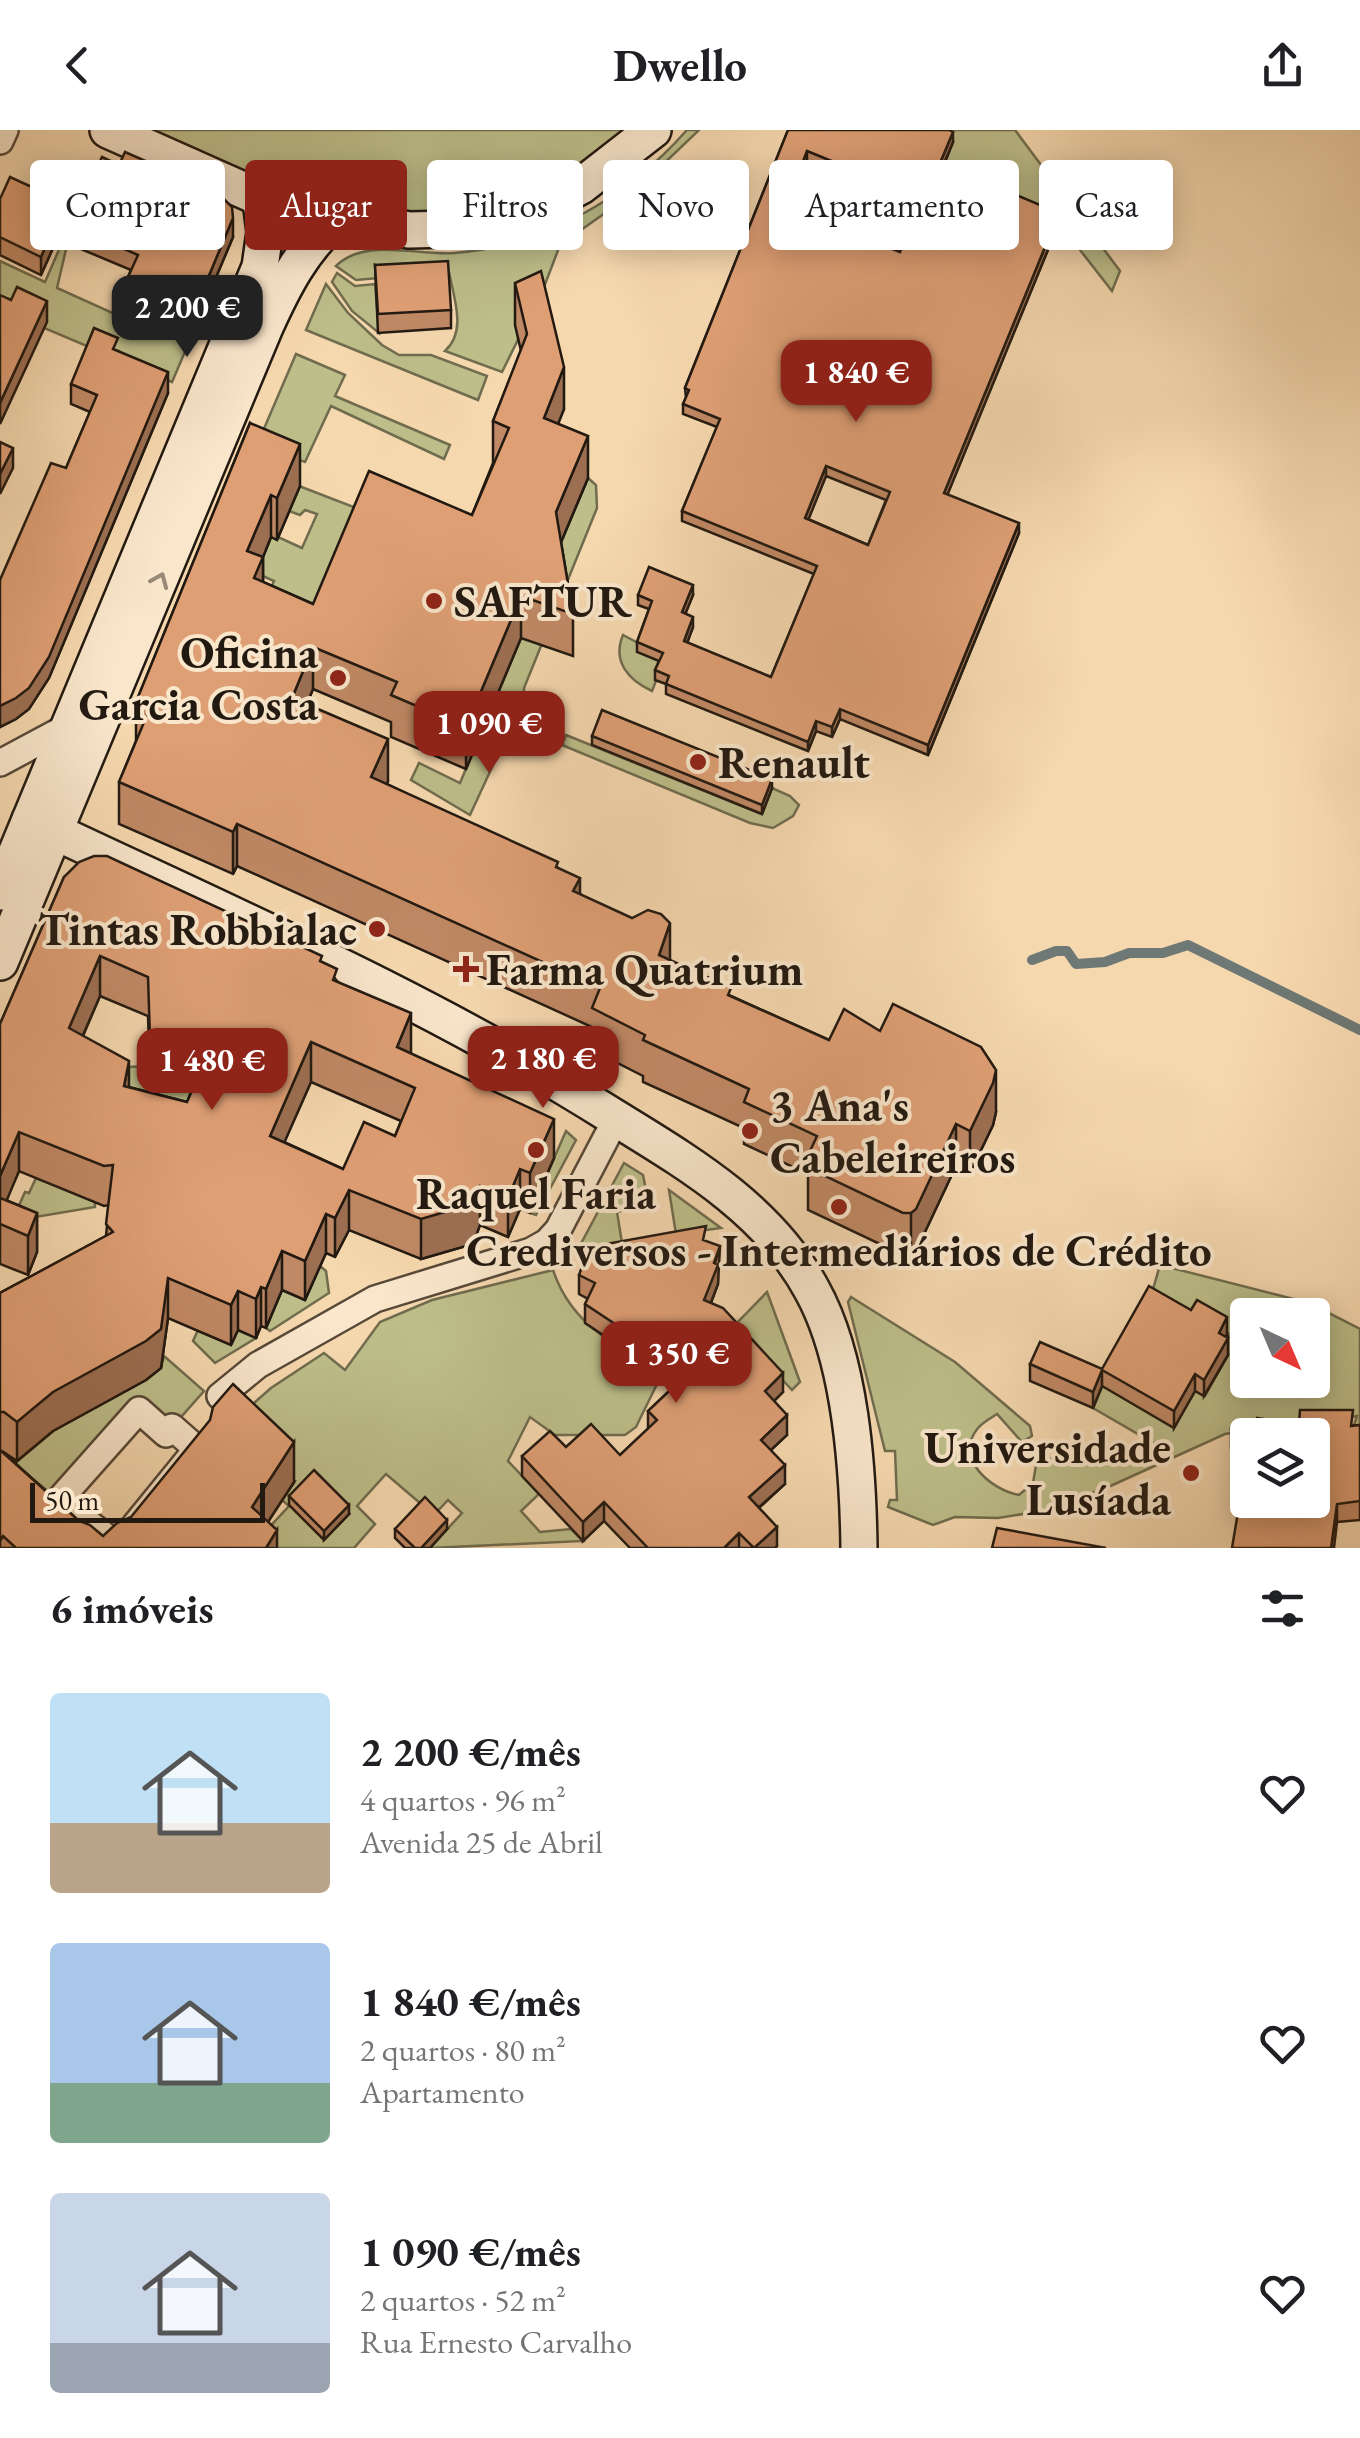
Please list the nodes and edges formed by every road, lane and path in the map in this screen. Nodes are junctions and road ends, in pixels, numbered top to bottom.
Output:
1 (6, 130) edge
2 (108, 130) edge
3 (653, 130) edge
4 (0, 141) edge
5 (245, 194) edge
6 (407, 230) edge
7 (263, 250) edge
8 (307, 250) edge
9 (253, 322) junction
10 (206, 434) junction
11 (69, 726) junction
12 (0, 763) edge
13 (42, 826) junction
14 (0, 892) edge
15 (0, 962) edge
16 (616, 1119) junction
17 (220, 1396) edge
18 (31, 1496) edge
19 (59, 1500) joint
20 (90, 1548) edge
21 (859, 1548) edge

1 - 4 street
2 - 5 main road
3 - 6 main road
7 - 9 main road
8 - 9 main road
9 - 10 main road
10 - 11 main road
13 -> 10 main road
11 - 12 street
11 - 13 main road
13 - 14 main road
13 - 15 main road
13 - 16 main road
16 - 17 street
16 - 21 main road
18 - 20 street
19 - 19 street

